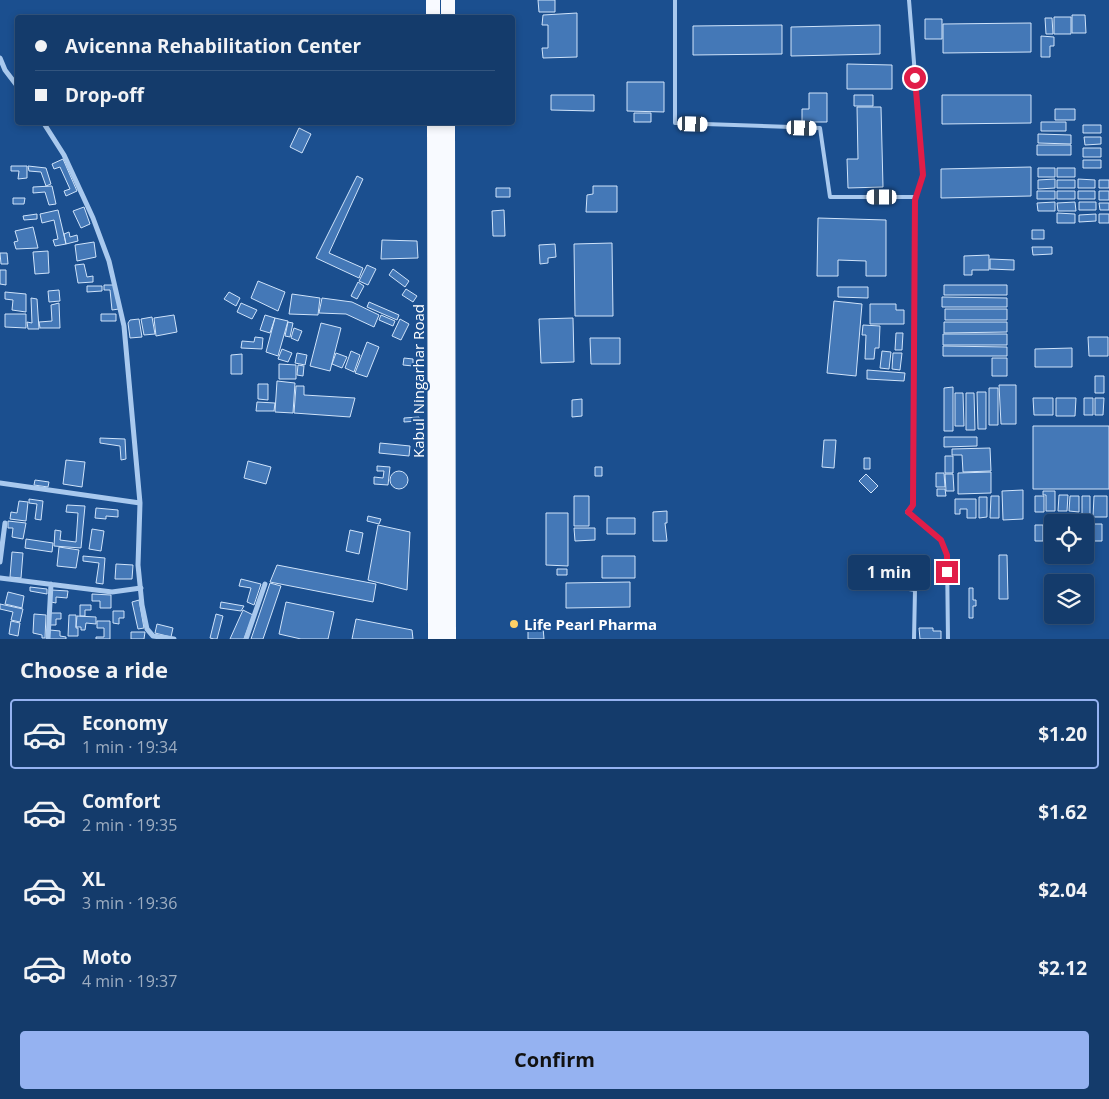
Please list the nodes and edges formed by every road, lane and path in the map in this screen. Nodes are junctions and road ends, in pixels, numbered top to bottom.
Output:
1 (433, 0) edge
2 (448, 0) edge
3 (675, 0) edge
4 (909, 0) edge
5 (433, 15) edge
6 (448, 15) edge
7 (0, 58) edge
8 (15, 83) edge
9 (45, 125) edge
10 (434, 125) edge
11 (448, 125) edge
12 (916, 197) junction
13 (442, 376) junction
14 (0, 483) edge
15 (140, 502) junction
16 (5, 523) dead end
17 (0, 562) edge
18 (0, 578) edge
19 (855, 580) dead end
20 (51, 584) junction
21 (265, 584) dead end
22 (140, 588) junction
23 (449, 603) junction
24 (435, 604) junction
25 (48, 639) edge
26 (174, 639) edge
27 (246, 639) edge
28 (434, 639) edge
29 (449, 639) edge
30 (914, 639) edge
31 (948, 639) edge

1 - 5 highway
2 - 6 highway
3 - 12 lane
4 - 12 lane
7 - 8 street
9 - 15 street
10 - 13 highway, Kabul Ningarhar Road
11 - 13 highway, Kabul Ningarhar Road
12 - 31 lane
13 - 23 highway, Kabul Ningarhar Road
13 - 24 highway, Kabul Ningarhar Road
14 - 15 street
15 - 22 street
16 - 17 street
18 - 20 street
19 - 30 lane
20 - 22 street
20 - 25 street
21 - 27 street
22 - 26 street
23 - 24 highway
23 - 29 highway, Kabul Ningarhar Road
24 - 28 highway, Kabul Ningarhar Road

